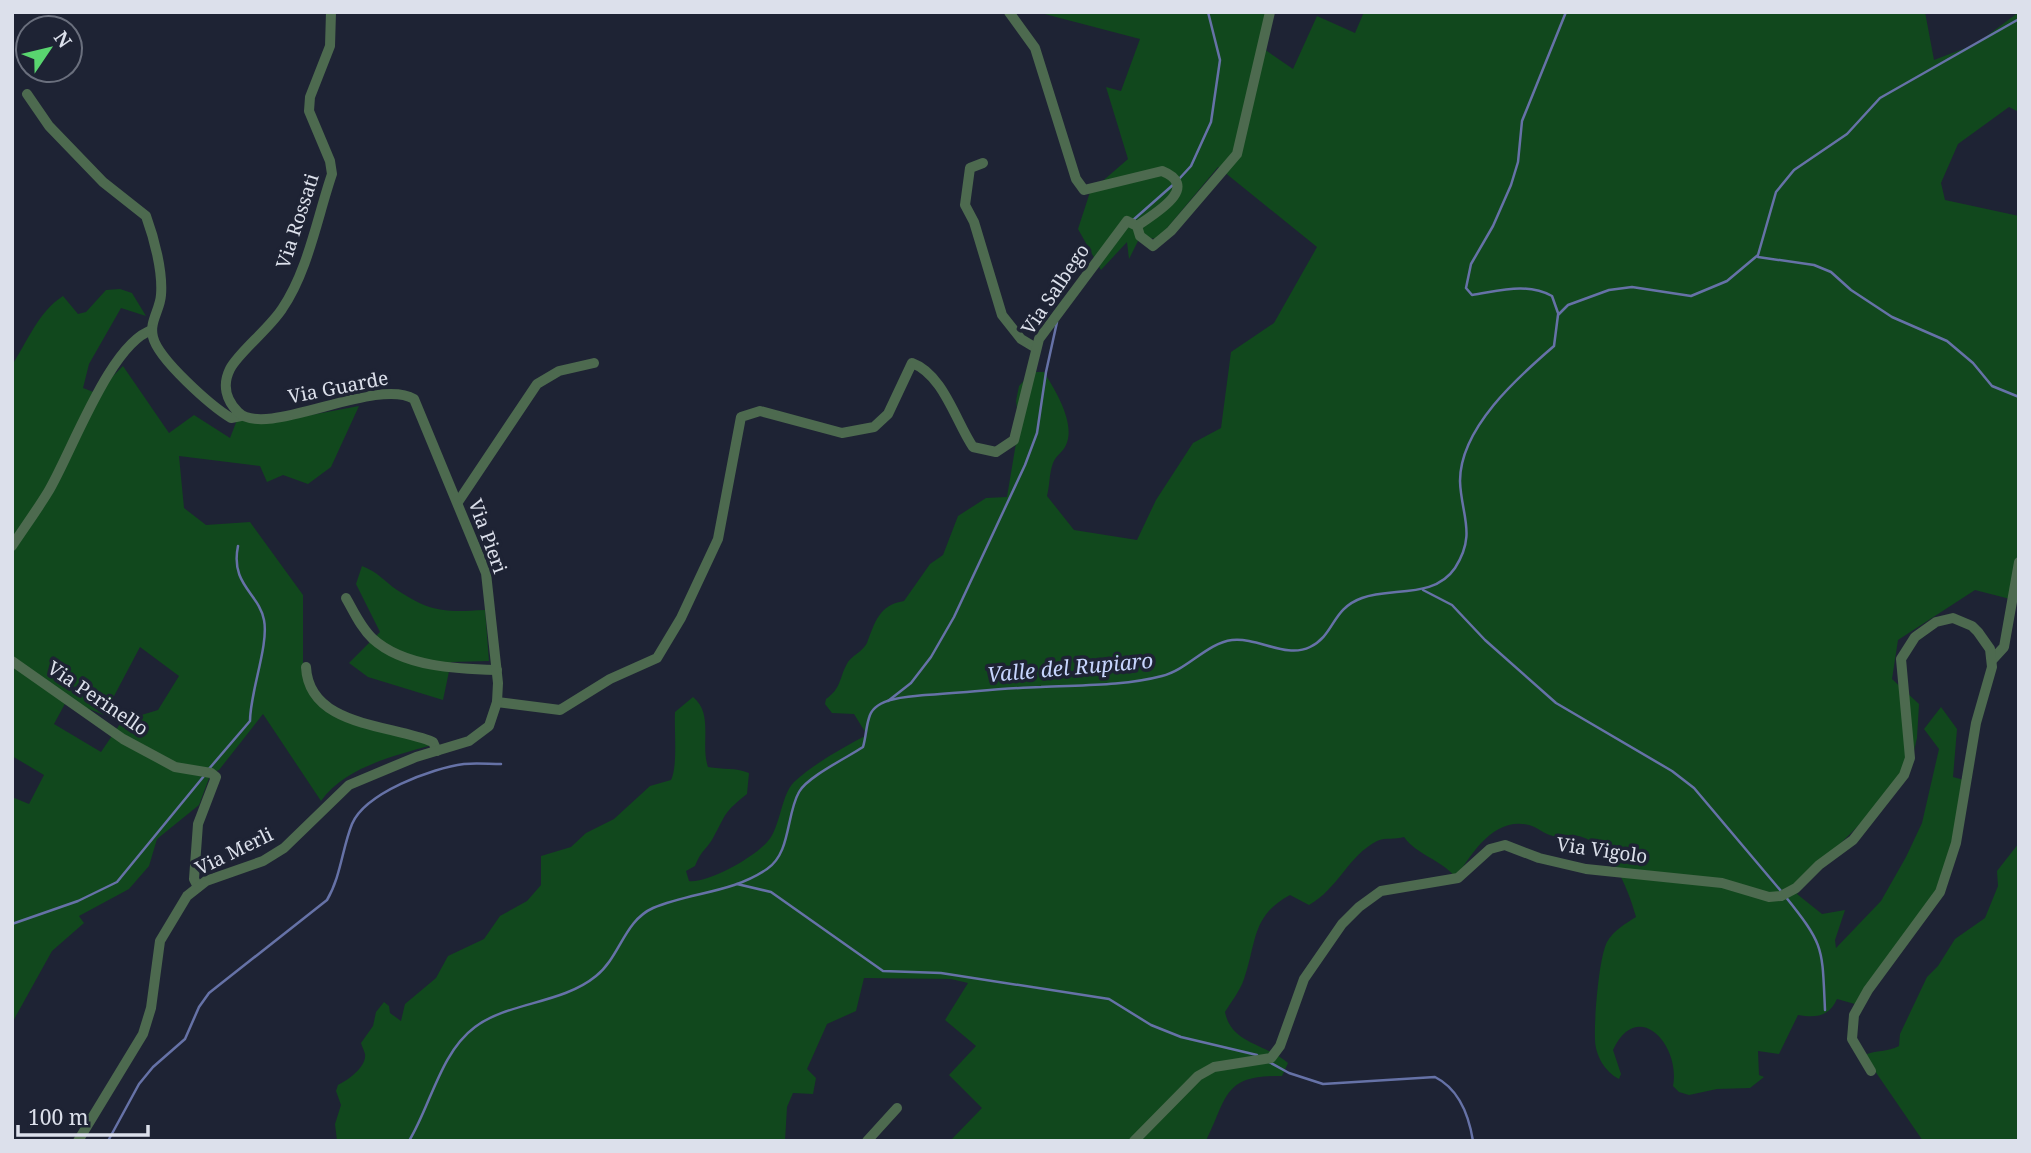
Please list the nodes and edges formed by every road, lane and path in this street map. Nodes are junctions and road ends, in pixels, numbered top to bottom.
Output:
1 (331, 12) edge
2 (1009, 12) edge
3 (1270, 12) edge
4 (27, 94) dead end
5 (983, 163) dead end
6 (1132, 223) junction
7 (152, 330) junction
8 (1036, 348) junction
9 (594, 363) dead end
10 (243, 417) junction
11 (424, 419) joint
12 (458, 502) junction
13 (12, 546) edge
14 (2019, 562) edge
15 (346, 598) dead end
16 (1993, 659) junction
17 (12, 661) edge
18 (306, 667) dead end
19 (496, 670) junction
20 (498, 702) junction
21 (437, 751) junction
22 (198, 887) junction
23 (1871, 1071) dead end
24 (897, 1108) dead end
25 (78, 1141) edge
26 (867, 1141) edge
27 (1134, 1141) edge

1 - 10 street, Via Rossati
2 - 6 street, Via Salbego
3 - 6 street
4 - 7 street
5 - 8 street
6 - 8 street, Via Salbego
7 - 10 street
7 - 13 street
8 - 20 street, Via Salbego
9 - 12 street
10 - 11 street, Via Guarde
11 - 12 street, Via Pieri
12 - 19 street, Via Pieri
14 - 16 street
15 - 19 street
16 - 23 street
16 - 27 street, Via Vigolo
17 - 22 street, Via Perinello
18 - 21 street
19 - 20 street, Via Pieri
20 - 21 street
21 - 22 street, Via Merli
22 - 25 street, Via Merli
24 - 26 street

